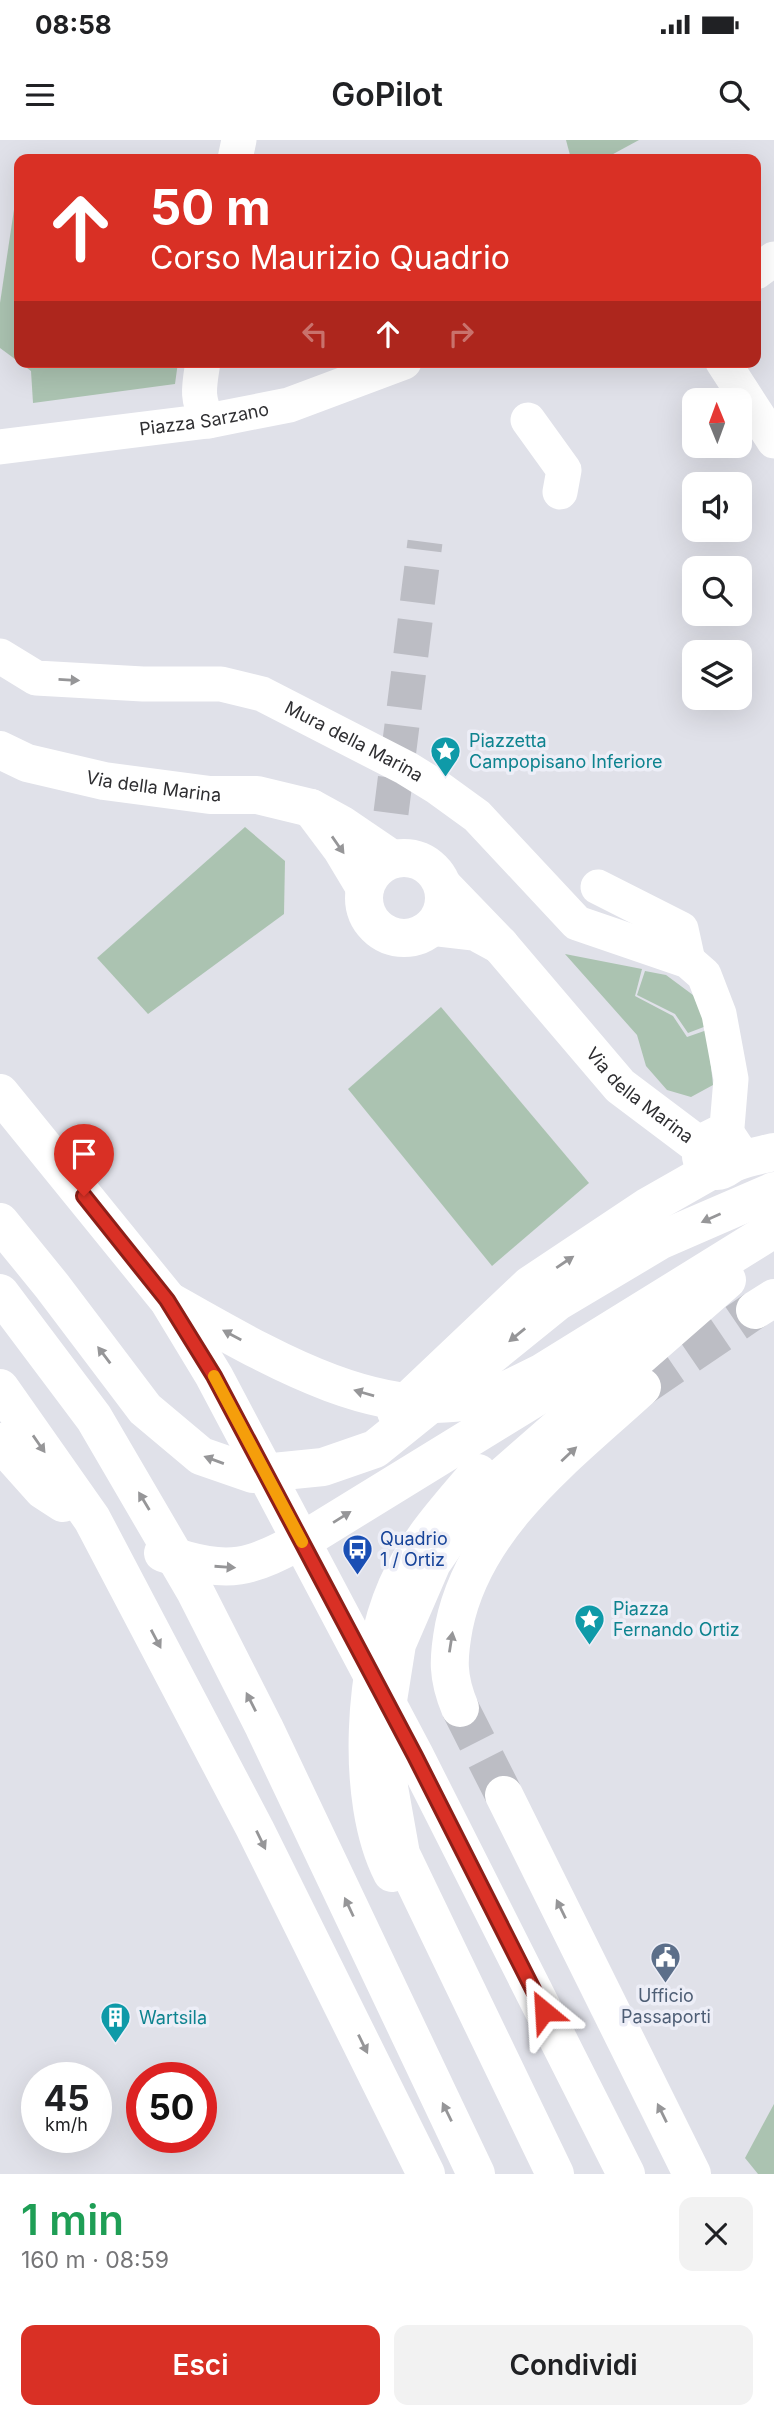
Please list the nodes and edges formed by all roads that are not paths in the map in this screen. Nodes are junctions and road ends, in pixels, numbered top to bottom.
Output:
1 (202, 368) edge
2 (388, 368) edge
3 (727, 368) edge
4 (528, 420) dead end
5 (208, 421) junction
6 (774, 441) edge
7 (0, 447) edge
8 (560, 492) dead end
9 (4, 657) edge
10 (0, 750) edge
11 (311, 808) junction
12 (392, 859) junction
13 (443, 886) junction
14 (598, 887) dead end
15 (365, 888) junction
16 (433, 927) junction
17 (500, 944) junction
18 (688, 961) junction
19 (0, 1093) edge
20 (774, 1151) edge
21 (721, 1153) junction
22 (774, 1191) edge
23 (0, 1222) edge
24 (774, 1229) edge
25 (774, 1251) edge
26 (723, 1271) junction
27 (0, 1293) edge
28 (167, 1300) junction
29 (642, 1387) tunnel mouth
30 (0, 1388) edge
31 (0, 1442) edge
32 (321, 1453) dead end
33 (460, 1708) tunnel mouth
34 (504, 1795) tunnel mouth
35 (426, 2174) edge
36 (476, 2174) edge
37 (540, 2174) edge
38 (555, 2174) edge
39 (626, 2174) edge
40 (692, 2174) edge

1 - 5 street
2 - 5 street, Piazza Sarzano
3 - 6 street
4 - 8 street
5 - 7 street, Piazza Sarzano
9 -> 18 street, Mura della Marina
10 - 11 main road, Via della Marina
11 - 12 main road, Via della Marina
11 -> 15 main road
12 - 13 main road
12 - 15 main road
13 - 16 main road
13 - 17 main road, Via della Marina
14 - 18 street
15 - 16 main road
16 - 17 main road, Via della Marina
17 - 21 main road, Via della Marina
18 - 21 street
19 - 28 main road
20 - 21 main road
32 -> 21 main road
22 -> 23 main road
24 - 26 main road
25 - 26 main road
26 -> 28 main road
31 -> 26 main road
26 - 37 main road
26 - 38 main road
36 -> 27 main road
28 - 39 main road
33 -> 29 main road
30 -> 35 main road
40 -> 34 main road

